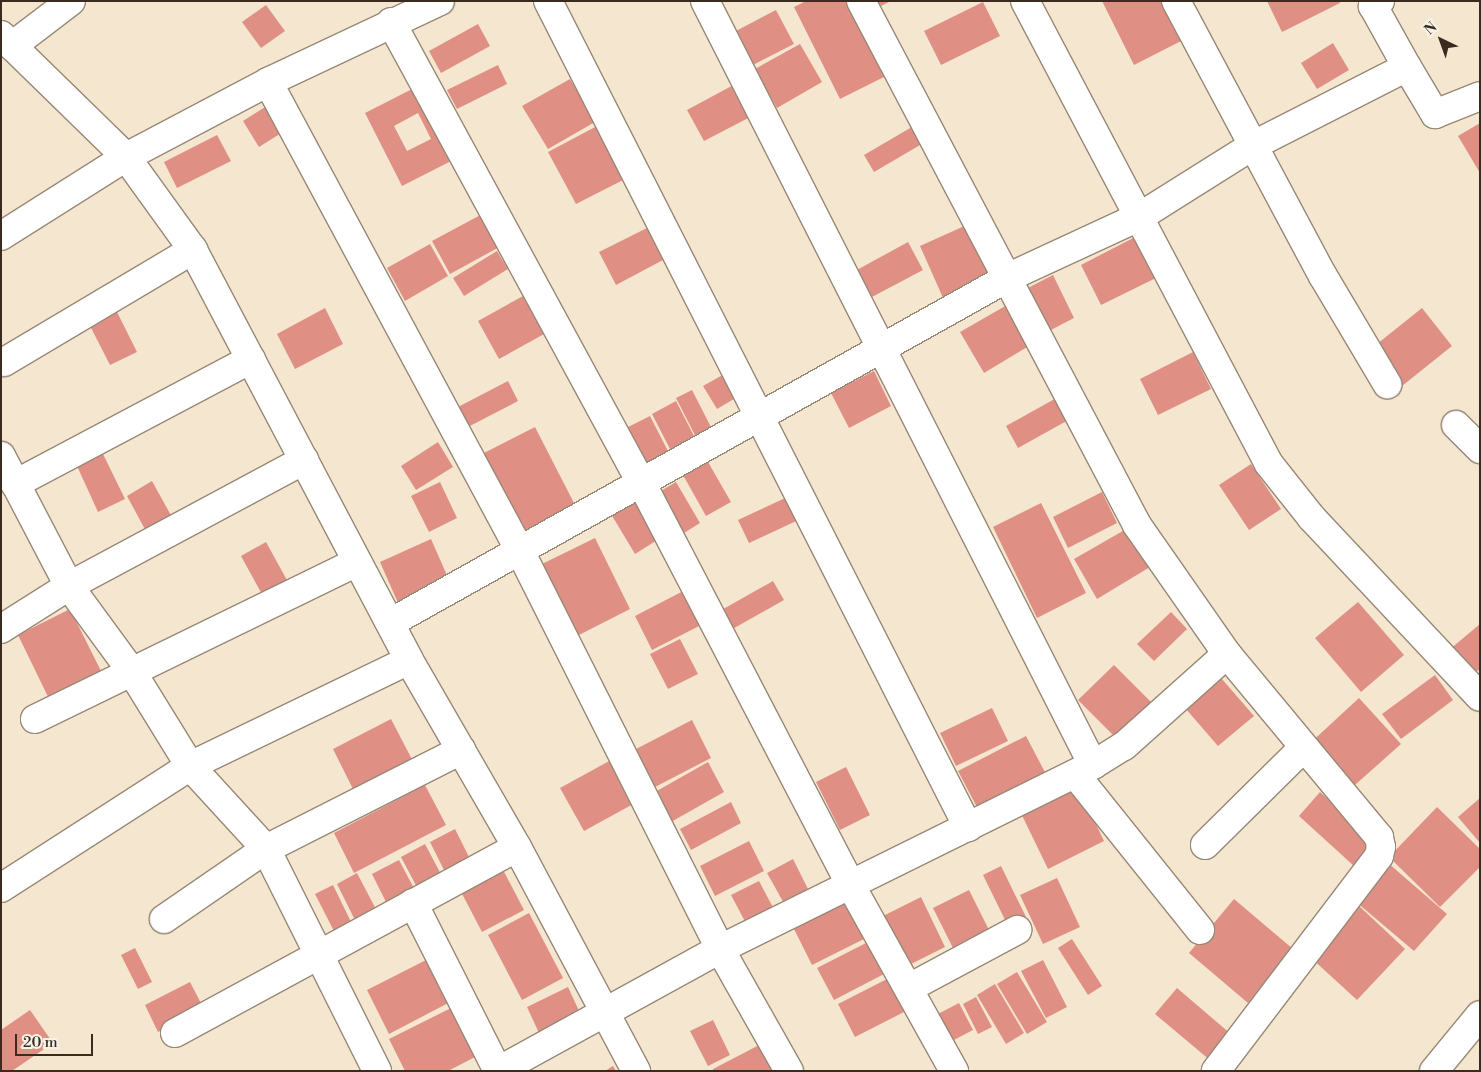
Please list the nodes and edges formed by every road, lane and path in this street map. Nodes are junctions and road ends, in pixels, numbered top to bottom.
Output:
1 (71, 1) edge
2 (440, 1) edge
3 (548, 1) edge
4 (705, 1) edge
5 (861, 1) edge
6 (1025, 1) edge
7 (1176, 1) edge
8 (1372, 3) edge
9 (391, 22) junction
10 (7, 41) edge
11 (1407, 67) junction
12 (268, 82) junction
13 (1480, 96) edge
14 (1252, 146) junction
15 (126, 157) junction
16 (1141, 216) junction
17 (1, 236) edge
18 (193, 250) junction
19 (1009, 277) junction
20 (882, 349) junction
21 (251, 359) junction
22 (4, 362) dead end
23 (1387, 384) dead end
24 (761, 417) junction
25 (1456, 425) dead end
26 (1480, 449) edge
27 (1, 456) edge
28 (304, 460) junction
29 (15, 484) junction
30 (642, 484) junction
31 (520, 551) junction
32 (357, 562) junction
33 (69, 586) junction
34 (390, 623) junction
35 (1, 629) edge
36 (1227, 654) junction
37 (409, 660) junction
38 (132, 672) junction
39 (1480, 698) edge
40 (35, 719) dead end
41 (1304, 747) junction
42 (461, 750) junction
43 (190, 766) junction
44 (1084, 770) junction
45 (968, 827) junction
46 (1205, 845) dead end
47 (518, 847) junction
48 (266, 849) junction
49 (850, 884) junction
50 (1, 888) edge
51 (413, 904) junction
52 (164, 919) dead end
53 (1017, 930) dead end
54 (1200, 930) dead end
55 (720, 949) junction
56 (320, 952) junction
57 (909, 988) junction
58 (606, 1010) junction
59 (1480, 1015) edge
60 (175, 1033) dead end
61 (377, 1071) edge
62 (498, 1071) edge
63 (636, 1071) edge
64 (789, 1071) edge
65 (954, 1071) edge
66 (1216, 1071) edge
67 (1434, 1071) edge

1 - 10 street
2 - 9 street
3 - 24 street
4 - 20 street
5 - 19 street
6 - 16 street
7 - 14 street
8 - 11 street
9 - 12 street
9 - 30 street
10 - 15 street
11 - 13 street
11 - 14 street
12 - 15 street
12 - 31 street
14 - 16 street
14 - 23 street
15 - 17 street
15 - 18 street
16 - 19 street
16 - 39 street
18 - 21 street
18 - 22 street
19 - 20 street
19 - 36 street
20 - 24 street
20 - 44 street
21 - 28 street
21 - 29 street
24 - 30 street
24 - 45 street
25 - 26 street
27 - 29 street
28 - 32 street
28 - 33 street
29 - 33 street
30 - 31 street
30 - 49 street
31 - 34 street
31 - 55 street
32 - 34 street
32 - 38 street
33 - 35 street
33 - 38 street
34 - 37 street
36 - 41 street
36 - 44 street
37 - 42 street
37 - 43 street
38 - 40 street
38 - 43 street
41 - 46 street
41 - 66 street
42 - 47 street
42 - 48 street
43 - 48 street
43 - 50 street
44 - 45 street
44 - 54 street
45 - 49 street
47 - 51 street
47 - 58 street
48 - 52 street
48 - 56 street
49 - 55 street
49 - 57 street
51 - 56 street
51 - 62 street
53 - 57 street
55 - 58 street
55 - 64 street
56 - 60 street
56 - 61 street
57 - 65 street
58 - 62 street
58 - 63 street
59 - 67 street

